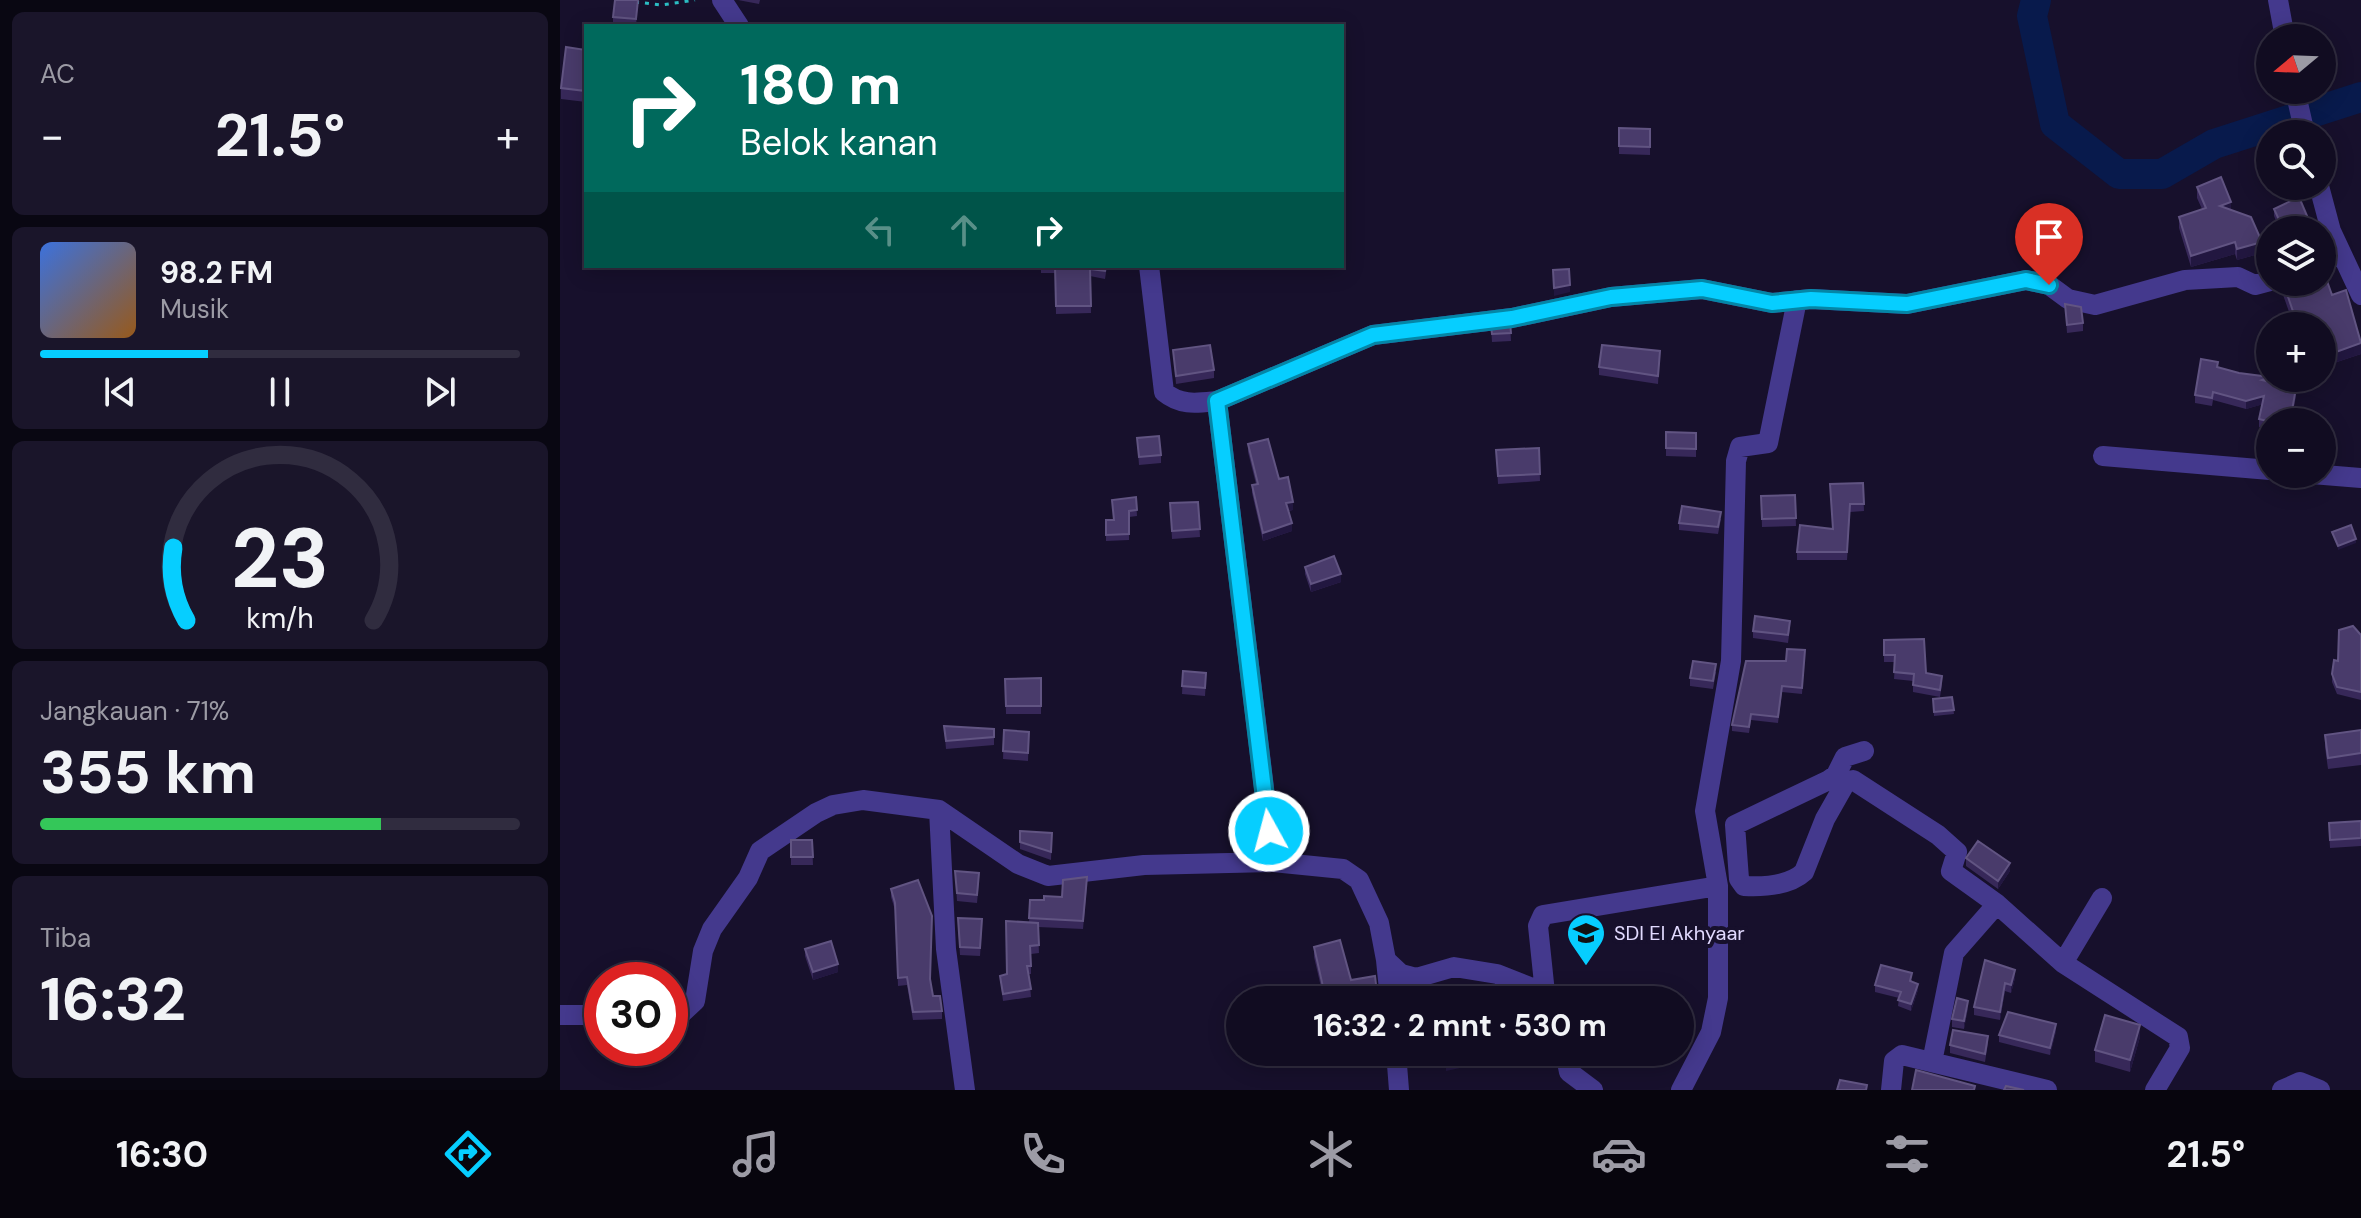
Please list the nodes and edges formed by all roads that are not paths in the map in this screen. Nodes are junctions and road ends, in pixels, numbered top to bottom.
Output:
1 (722, 0) edge
2 (2278, 0) edge
3 (738, 24) edge
4 (2282, 24) edge
5 (2323, 200) edge
6 (2341, 254) junction
7 (2336, 256) edge
8 (1149, 268) edge
9 (2256, 285) edge
10 (2361, 295) edge
11 (1797, 300) junction
12 (1217, 401) junction
13 (2103, 456) dead end
14 (2256, 469) edge
15 (2336, 476) edge
16 (2361, 478) edge
17 (1864, 751) dead end
18 (939, 810) junction
19 (1273, 862) junction
20 (1718, 886) junction
21 (2102, 898) dead end
22 (1997, 904) junction
23 (1386, 960) junction
24 (2063, 963) junction
25 (1389, 986) edge
26 (1524, 986) edge
27 (1546, 986) edge
28 (688, 1007) edge
29 (560, 1015) edge
30 (584, 1015) edge
31 (1932, 1062) junction
32 (1397, 1066) edge
33 (1568, 1066) edge
34 (965, 1090) edge
35 (1399, 1090) edge
36 (1593, 1090) edge
37 (1681, 1090) edge
38 (1891, 1090) edge
39 (2047, 1090) edge
40 (2155, 1090) edge
41 (2282, 1090) edge
42 (2320, 1090) edge

1 - 3 street
2 - 4 street
5 - 6 street
6 - 7 street
6 - 10 street
8 - 12 street
9 - 11 street
11 - 12 street
11 - 20 street
12 - 19 street
13 - 14 street
15 - 16 street
17 - 22 street
18 - 19 street
18 - 28 street
18 - 34 street
19 - 23 street
20 - 27 street
20 - 37 street
21 - 24 street
22 - 24 street
22 - 31 street
23 - 25 street
23 - 26 street
24 - 40 street
29 - 30 street
31 - 38 street
31 - 39 street
32 - 35 street
33 - 36 street
41 - 42 street

